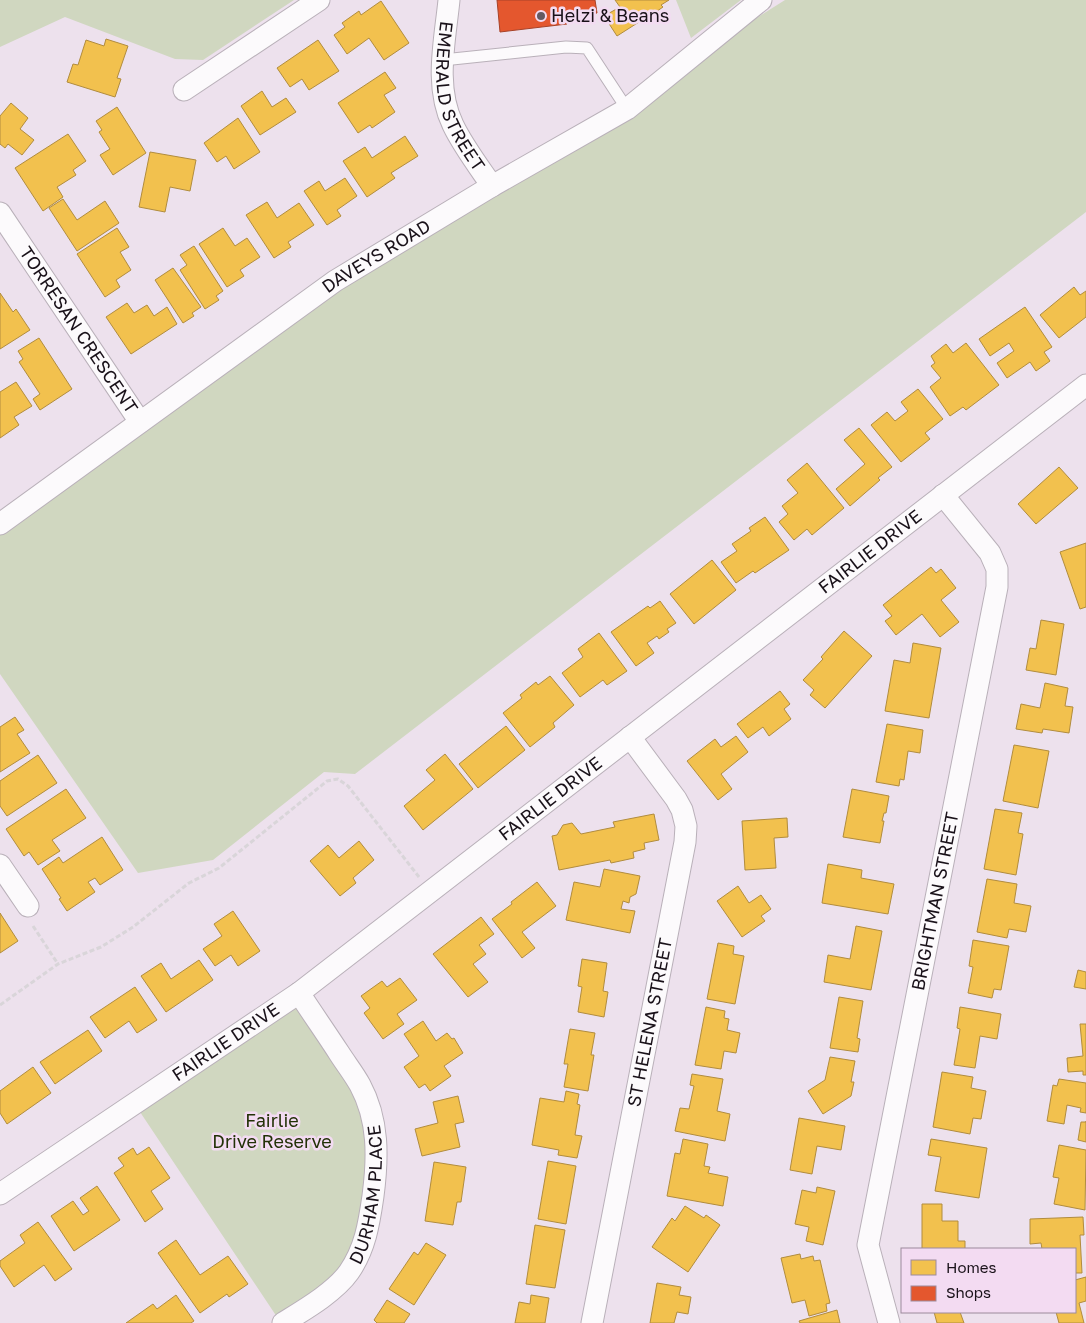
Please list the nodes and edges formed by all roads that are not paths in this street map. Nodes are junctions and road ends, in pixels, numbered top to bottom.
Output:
1 (319, 0) edge
2 (449, 0) edge
3 (760, 0) edge
4 (443, 60) junction
5 (184, 90) dead end
6 (627, 109) junction
7 (492, 186) junction
8 (0, 213) edge
9 (1086, 385) edge
10 (140, 422) junction
11 (943, 495) junction
12 (0, 524) edge
13 (630, 737) junction
14 (0, 865) edge
15 (28, 906) road end
16 (299, 993) junction
17 (0, 1194) edge
18 (311, 1316) edge
19 (283, 1323) edge
20 (592, 1323) edge
21 (889, 1323) edge

1 - 5 street
2 - 4 street, EMERALD STREET
3 - 6 street, DAVEYS ROAD
4 - 6 lane
4 - 7 street, EMERALD STREET
6 - 7 street, DAVEYS ROAD
7 - 10 street, DAVEYS ROAD
8 - 10 street, TORRESAN CRESCENT
9 - 11 street, FAIRLIE DRIVE
10 - 12 street, DAVEYS ROAD
11 - 13 street, FAIRLIE DRIVE
11 - 21 street, BRIGHTMAN STREET
13 - 16 street, FAIRLIE DRIVE
13 - 20 street, ST HELENA STREET
14 - 15 street
16 - 17 street, FAIRLIE DRIVE
16 - 18 street, DURHAM PLACE
18 - 19 street, DURHAM PLACE

